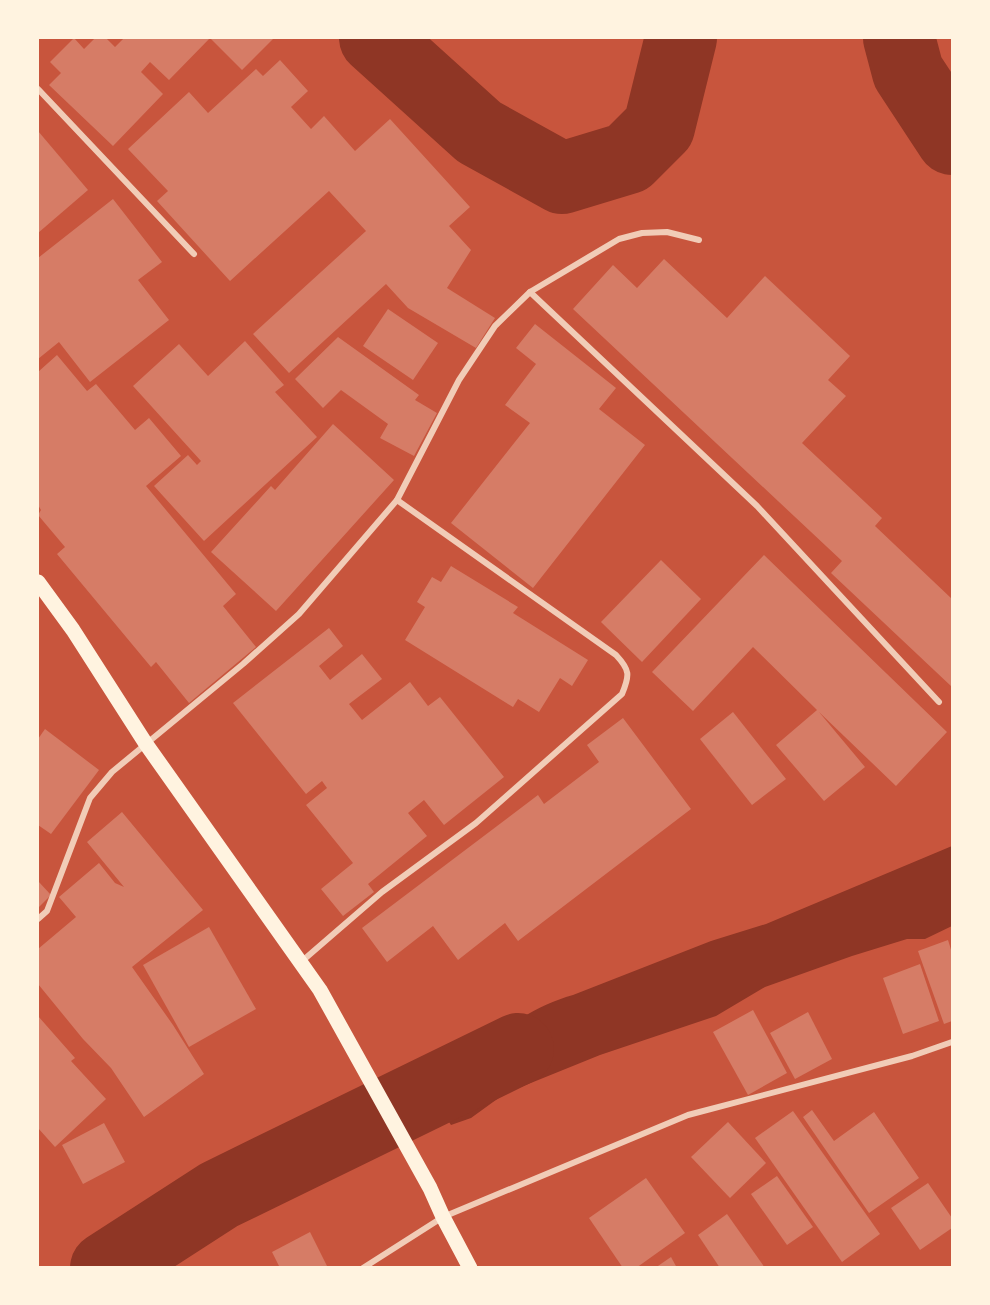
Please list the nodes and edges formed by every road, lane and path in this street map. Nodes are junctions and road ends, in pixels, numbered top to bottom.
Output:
1 (38, 89) edge
2 (699, 240) dead end
3 (194, 254) dead end
4 (530, 292) junction
5 (397, 500) junction
6 (38, 582) edge
7 (939, 702) dead end
8 (146, 744) junction
9 (38, 919) edge
10 (300, 962) junction
11 (952, 1042) edge
12 (443, 1217) junction
13 (363, 1268) edge
14 (470, 1268) edge

1 - 3 street
2 - 4 street
4 - 5 street
4 - 7 street
5 - 8 street
5 - 10 street
6 - 8 main road
8 - 9 street
8 - 10 main road
10 - 12 main road
11 - 12 street
12 - 13 street
12 - 14 main road

